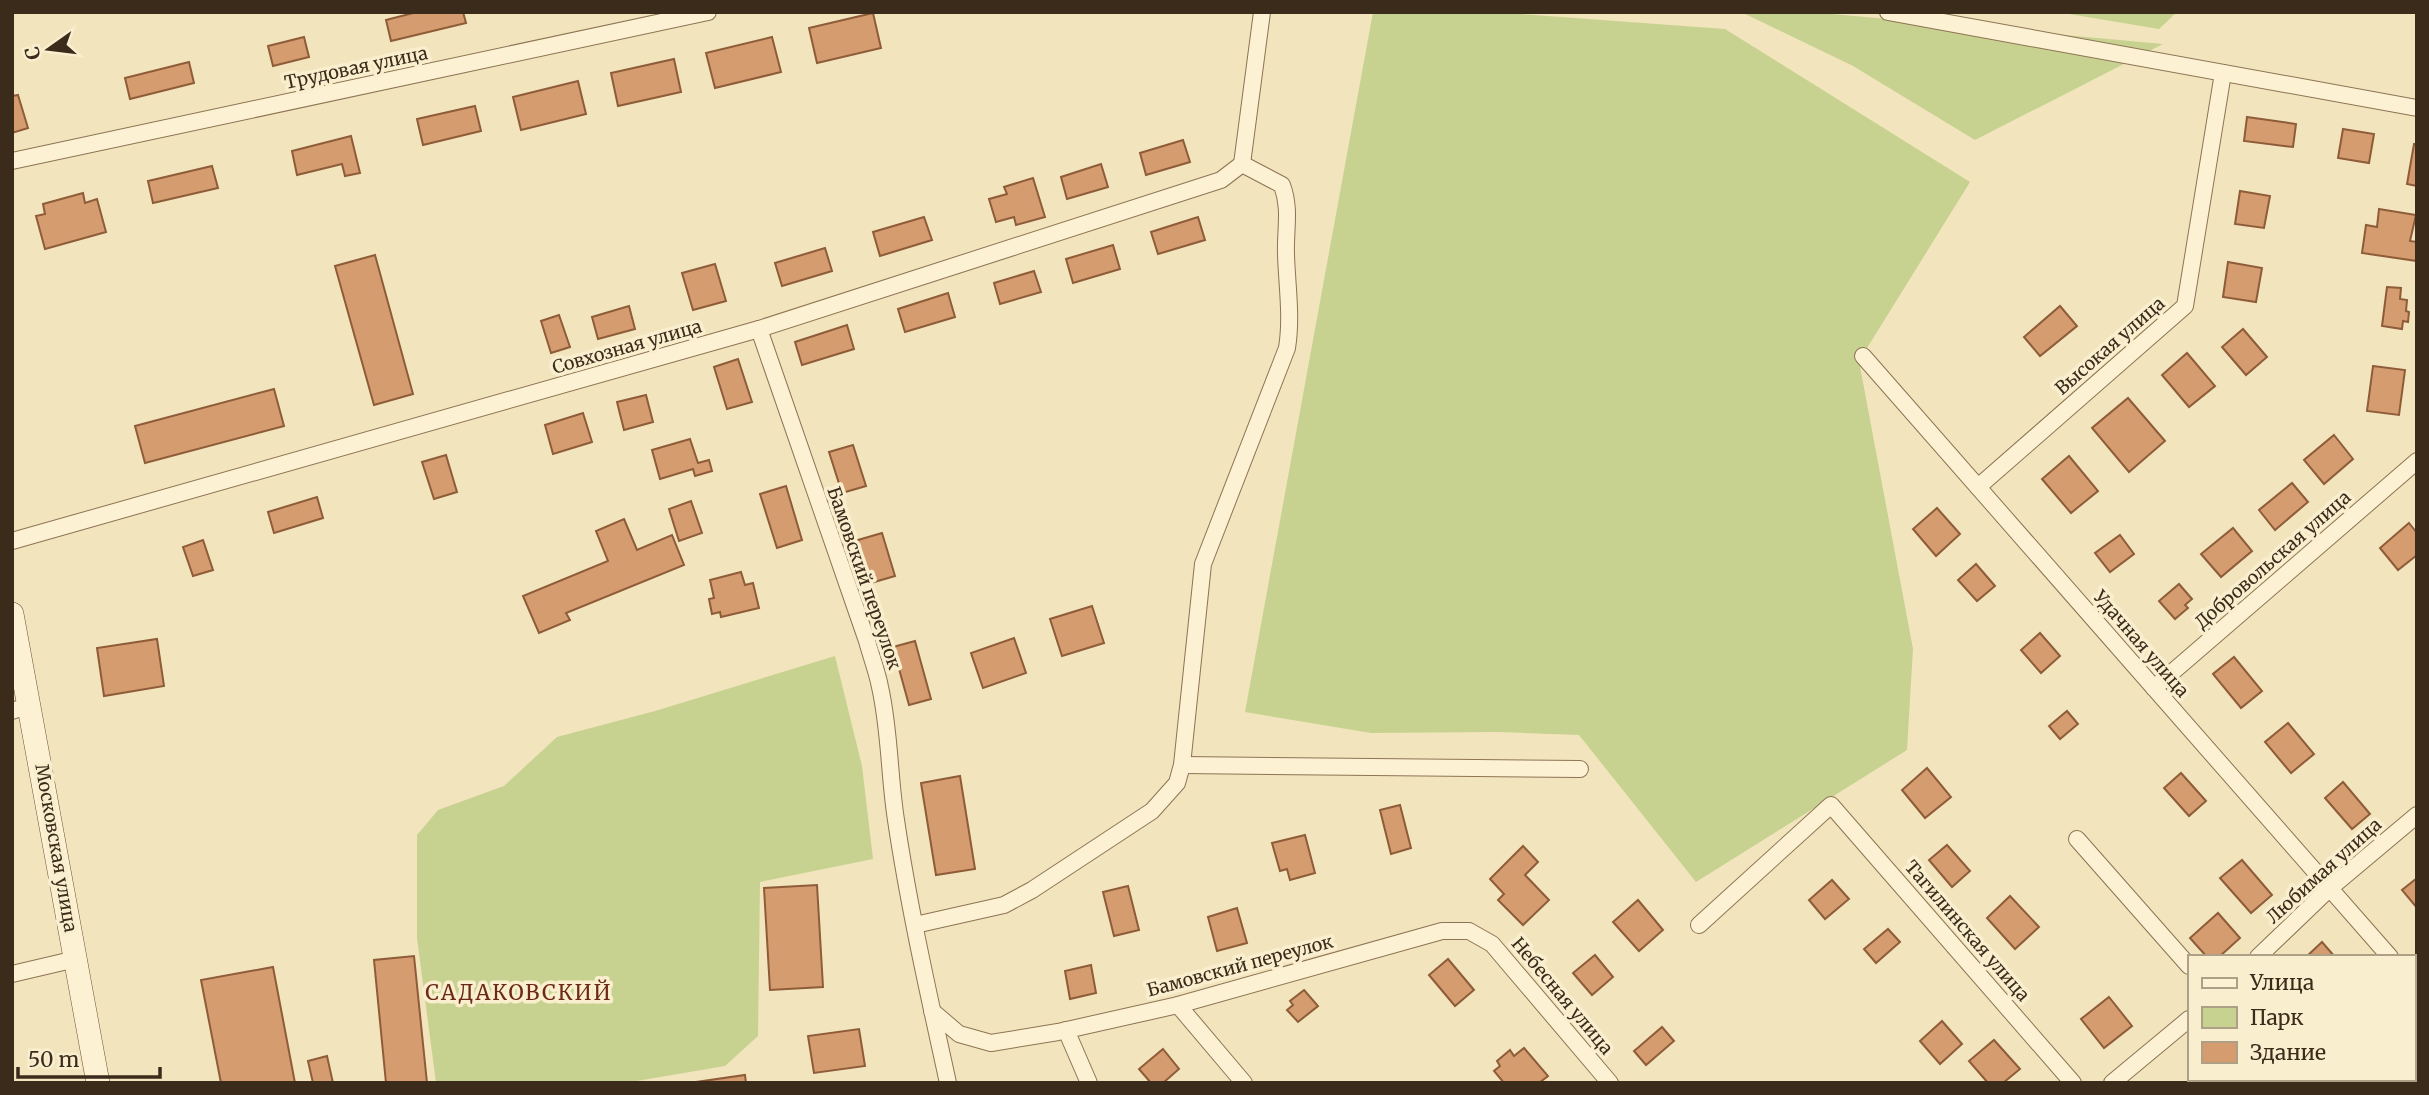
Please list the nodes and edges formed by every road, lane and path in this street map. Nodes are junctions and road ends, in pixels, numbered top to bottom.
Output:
1 (708, 12) edge
2 (1262, 12) edge
3 (1888, 12) edge
4 (2223, 73) junction
5 (2417, 108) edge
6 (12, 160) edge
7 (1242, 164) junction
8 (759, 329) junction
9 (1863, 356) dead end
10 (2417, 461) edge
11 (1978, 487) junction
12 (12, 541) edge
13 (12, 614) edge
14 (2154, 688) junction
15 (21, 708) edge
16 (1182, 765) junction
17 (1580, 769) dead end
18 (2417, 815) edge
19 (2077, 839) dead end
20 (2330, 888) junction
21 (915, 925) junction
22 (1699, 925) dead end
23 (1441, 931) joint
24 (2260, 955) edge
25 (2388, 955) edge
26 (76, 959) junction
27 (2188, 965) edge
28 (12, 974) edge
29 (1178, 1004) junction
30 (932, 1011) junction
31 (2188, 1020) edge
32 (1066, 1030) junction
33 (98, 1083) edge
34 (948, 1083) edge
35 (1089, 1083) edge
36 (1244, 1083) edge
37 (1610, 1083) edge
38 (2073, 1083) edge
39 (2112, 1083) edge

1 - 6 street, Трудовая улица
2 - 7 street
3 - 4 street
4 - 5 street
4 - 11 street, Высокая улица
7 - 8 street, Совхозная улица
7 - 16 street
8 - 12 street, Совхозная улица
8 - 21 street, Бамовский переулок
9 - 11 street, Удачная улица
10 - 14 street, Добровольская улица
11 - 14 street, Удачная улица
13 - 15 main road, Московская улица
14 - 20 street, Удачная улица
15 - 26 main road, Московская улица
16 - 17 street
16 - 21 street
18 - 20 street, Любимая улица
19 - 27 street
20 - 24 street, Любимая улица
20 - 25 street, Удачная улица
21 - 30 street, Бамовский переулок
22 - 38 street, Тагилинская улица
23 - 29 street, Бамовский переулок
23 - 37 street, Небесная улица
26 - 28 street
26 - 33 main road, Московская улица
29 - 32 street, Бамовский переулок
29 - 36 street
30 - 32 street, Бамовский переулок
30 - 34 street, Бамовский переулок
31 - 39 street
32 - 35 street

